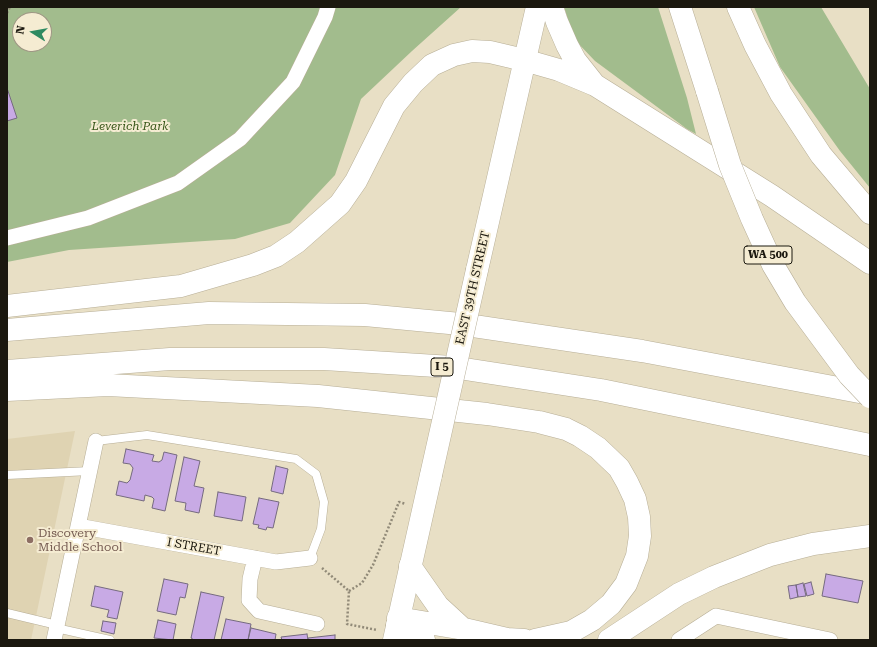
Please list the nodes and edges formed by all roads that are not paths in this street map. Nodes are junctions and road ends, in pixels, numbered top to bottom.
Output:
1 (328, 7) edge
2 (537, 7) edge
3 (552, 7) edge
4 (680, 7) edge
5 (738, 7) edge
6 (524, 60) junction
7 (595, 85) junction
8 (870, 213) edge
9 (7, 238) edge
10 (870, 263) edge
11 (7, 306) edge
12 (7, 330) edge
13 (7, 371) edge
14 (7, 390) edge
15 (870, 396) edge
16 (96, 440) joint
17 (870, 445) edge
18 (90, 471) junction
19 (7, 475) edge
20 (78, 526) junction
21 (870, 536) edge
22 (255, 558) junction
23 (310, 558) joint
24 (410, 566) junction
25 (7, 613) edge
26 (317, 624) dead end
27 (392, 628) edge
28 (464, 629) junction
29 (56, 631) edge
30 (110, 640) edge
31 (424, 640) edge
32 (524, 640) edge
33 (535, 640) edge
34 (609, 640) edge
35 (679, 640) edge
36 (830, 640) edge

1 - 9 street
2 - 6 main road, EAST 39TH STREET
3 - 7 main road
4 - 15 main road, WA 500, bridge
5 - 8 main road
6 - 7 main road
6 - 11 main road
6 - 24 main road, EAST 39TH STREET, bridge
7 - 10 main road
12 - 15 main road
13 - 17 main road, I 5
14 - 33 main road
16 - 18 street
16 - 23 lane
18 - 19 lane
18 - 20 street
20 - 22 street, I STREET
20 - 29 street
21 - 34 main road
22 - 23 street, I STREET
22 - 26 street
24 - 27 main road, EAST 39TH STREET
24 - 28 main road
25 - 29 lane
27 - 28 main road
27 - 31 main road
28 - 32 main road
29 - 30 lane
35 - 36 street

